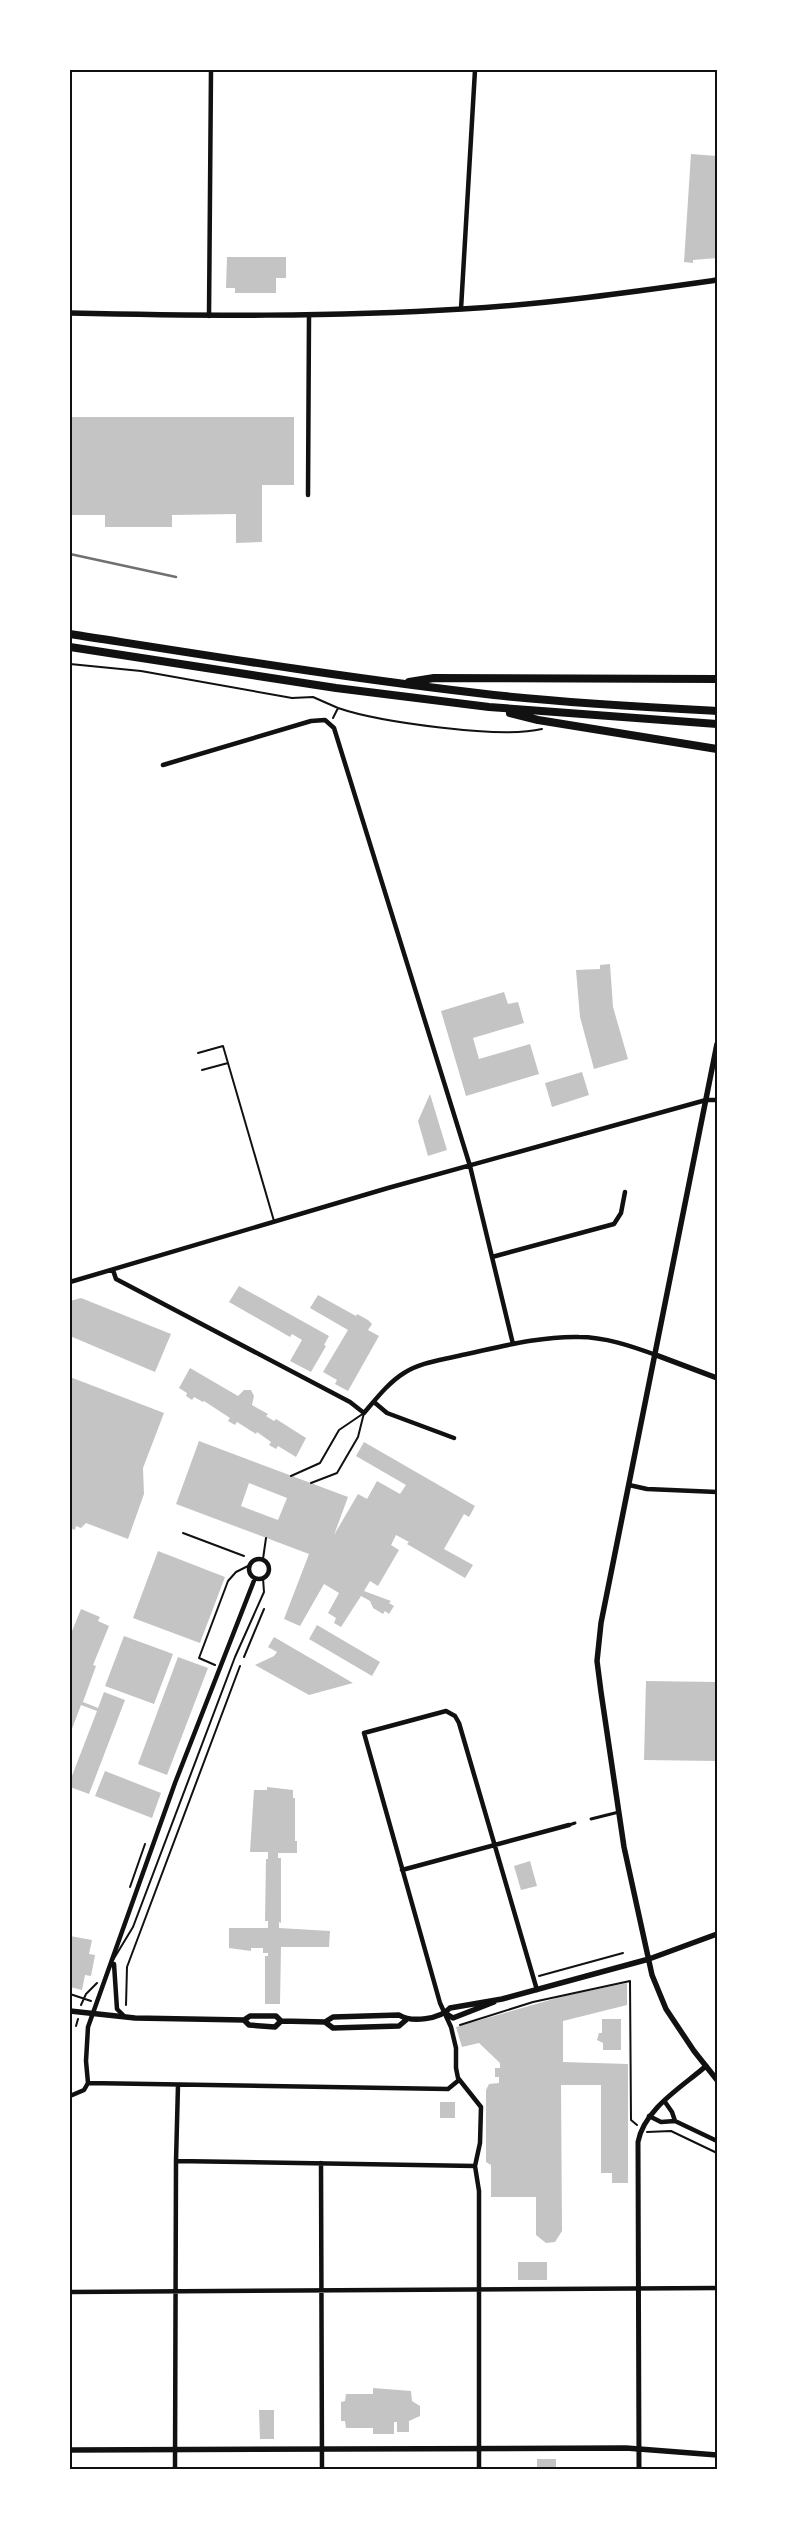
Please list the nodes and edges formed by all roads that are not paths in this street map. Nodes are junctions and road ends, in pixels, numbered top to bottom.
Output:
1 (211, 70) edge
2 (475, 70) edge
3 (717, 280) edge
4 (462, 309) junction
5 (70, 313) edge
6 (309, 314) junction
7 (209, 316) junction
8 (308, 495) dead end
9 (70, 634) edge
10 (70, 647) edge
11 (717, 679) edge
12 (399, 684) junction
13 (489, 707) junction
14 (717, 711) edge
15 (717, 724) edge
16 (717, 749) edge
17 (163, 765) dead end
18 (717, 1044) edge
19 (198, 1054) dead end
20 (228, 1063) junction
21 (202, 1070) dead end
22 (706, 1100) junction
23 (717, 1100) edge
24 (470, 1166) junction
25 (625, 1192) dead end
26 (274, 1223) junction
27 (492, 1257) junction
28 (113, 1270) junction
29 (70, 1282) edge
30 (513, 1344) junction
31 (656, 1355) junction
32 (717, 1378) edge
33 (374, 1402) junction
34 (364, 1413) junction
35 (454, 1438) dead end
36 (291, 1476) dead end
37 (311, 1483) dead end
38 (629, 1485) junction
39 (717, 1492) edge
40 (183, 1533) dead end
41 (266, 1538) dead end
42 (244, 1556) dead end
43 (263, 1559) junction
44 (255, 1578) junction
45 (263, 1578) junction
46 (618, 1812) junction
47 (591, 1818) dead end
48 (572, 1824) dead end
49 (495, 1844) junction
50 (402, 1870) junction
51 (717, 1934) edge
52 (114, 1960) junction
53 (649, 1960) junction
54 (537, 1990) junction
55 (502, 1999) junction
56 (70, 2011) edge
57 (445, 2013) junction
58 (93, 2014) junction
59 (125, 2017) junction
60 (244, 2020) junction
61 (406, 2020) junction
62 (281, 2021) junction
63 (325, 2022) junction
64 (706, 2066) junction
65 (459, 2080) junction
66 (717, 2080) edge
67 (88, 2083) junction
68 (178, 2085) junction
69 (70, 2096) edge
70 (665, 2102) junction
71 (649, 2116) junction
72 (675, 2121) junction
73 (717, 2141) edge
74 (176, 2161) junction
75 (321, 2164) junction
76 (475, 2166) junction
77 (638, 2288) junction
78 (717, 2288) edge
79 (479, 2290) junction
80 (321, 2291) junction
81 (70, 2292) edge
82 (175, 2292) junction
83 (479, 2448) junction
84 (175, 2449) junction
85 (322, 2449) junction
86 (639, 2449) junction
87 (70, 2450) edge
88 (717, 2456) edge
89 (175, 2469) edge
90 (322, 2469) edge
91 (479, 2469) edge
92 (639, 2469) edge

1 - 7 street
2 - 4 street
3 - 4 main road
4 - 6 main road
5 - 7 main road
6 - 7 main road
6 - 8 street
9 - 12 highway
10 - 13 highway
11 - 12 highway
12 - 14 highway
13 - 15 highway
13 - 16 highway
17 - 24 street
18 - 22 main road
19 - 20 lane
20 - 21 lane
20 - 26 lane
22 - 23 street
22 - 24 street
22 - 31 main road
24 - 26 street
24 - 27 street
25 - 27 street
26 - 28 street
27 - 30 street
28 - 29 street
28 - 34 street
30 - 31 street
30 - 33 street
31 - 32 main road
31 - 38 main road
33 - 34 street
33 - 35 street
34 - 36 lane
34 - 37 lane
38 - 39 street
38 - 46 main road
40 - 42 lane
41 - 43 lane
43 - 44 street
43 - 45 street
44 - 45 street
44 - 52 street
45 - 52 lane
46 - 47 street
46 - 53 main road
48 - 49 street
49 - 50 street
49 - 50 street
49 - 54 street
50 - 57 street
51 - 53 main road
52 - 58 street
52 - 59 street
53 - 54 main road
53 - 64 main road
54 - 55 main road
55 - 57 main road
55 - 57 main road
56 - 58 main road
57 - 61 main road
57 - 65 street
58 - 59 main road
58 - 67 street
59 - 60 main road
60 - 62 main road
60 - 62 main road
61 - 63 main road
61 - 63 main road
62 - 63 main road
64 - 66 main road
64 - 70 street
65 - 68 street
65 - 76 street
67 - 68 street
67 - 69 street
68 - 74 street
70 - 71 street
70 - 72 street
71 - 72 street
71 - 77 street
72 - 73 street
74 - 75 street
74 - 82 street
75 - 76 street
75 - 80 street
76 - 79 street
77 - 78 street
77 - 79 street
77 - 86 street
79 - 80 street
79 - 83 street
80 - 82 street
80 - 85 street
81 - 82 street
82 - 84 street
83 - 85 main road
83 - 86 main road
83 - 91 street
84 - 85 main road
84 - 87 main road
84 - 89 street
85 - 90 street
86 - 88 main road
86 - 92 street

